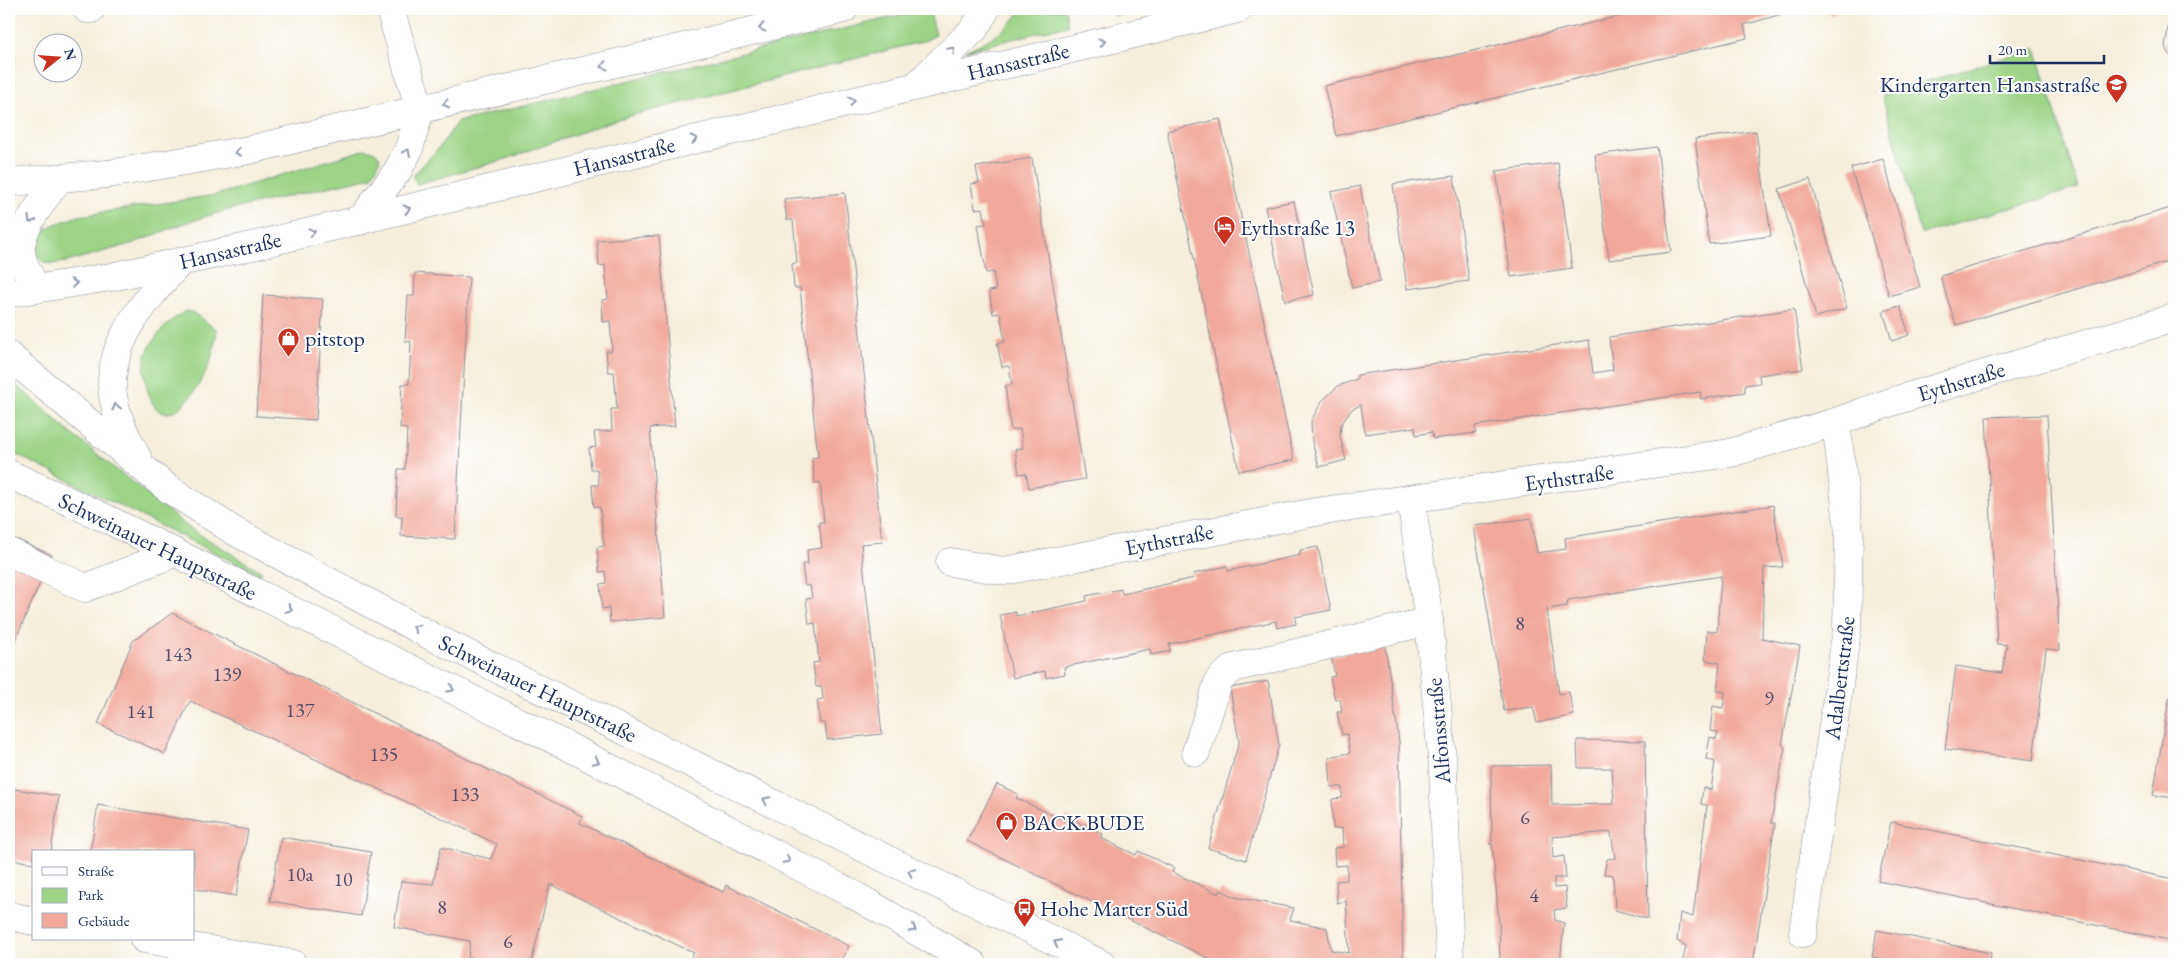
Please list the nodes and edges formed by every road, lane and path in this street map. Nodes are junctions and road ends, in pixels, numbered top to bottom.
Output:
1 (390, 9) edge
2 (844, 9) edge
3 (986, 9) edge
4 (1238, 9) edge
5 (918, 84) junction
6 (420, 110) junction
7 (58, 180) junction
8 (9, 182) edge
9 (360, 221) junction
10 (180, 262) junction
11 (37, 289) junction
12 (9, 293) edge
13 (2174, 318) edge
14 (9, 356) edge
15 (1836, 422) junction
16 (142, 468) junction
17 (9, 474) edge
18 (1411, 500) junction
19 (9, 552) edge
20 (174, 553) junction
21 (950, 562) dead end
22 (1429, 621) junction
23 (1196, 752) dead end
24 (9, 916) edge
25 (32, 921) edge
26 (1803, 933) dead end
27 (150, 940) edge
28 (293, 964) edge
29 (973, 964) edge
30 (1101, 964) edge
31 (1450, 964) edge

1 - 6 main road
2 -> 6 main road
5 -> 3 main road
5 -> 4 main road, Hansastraße
9 -> 5 main road, Hansastraße
6 -> 7 main road
9 -> 6 main road
7 - 8 main road
7 -> 11 main road
10 -> 9 main road, Hansastraße
11 -> 10 main road, Hansastraße
16 -> 10 main road
11 - 12 main road, Hansastraße
13 - 15 main road, Eythstraße
14 - 16 main road, Schweinauer Hauptstraße
15 - 18 main road, Eythstraße
15 - 26 main road, Adalbertstraße
30 -> 16 main road, Schweinauer Hauptstraße
17 - 20 main road, Schweinauer Hauptstraße
18 - 21 main road, Eythstraße
18 - 22 main road, Alfonsstraße
19 - 20 main road
20 -> 29 main road, Schweinauer Hauptstraße
22 - 23 main road
22 - 31 main road, Alfonsstraße
24 - 25 main road
27 - 28 main road

